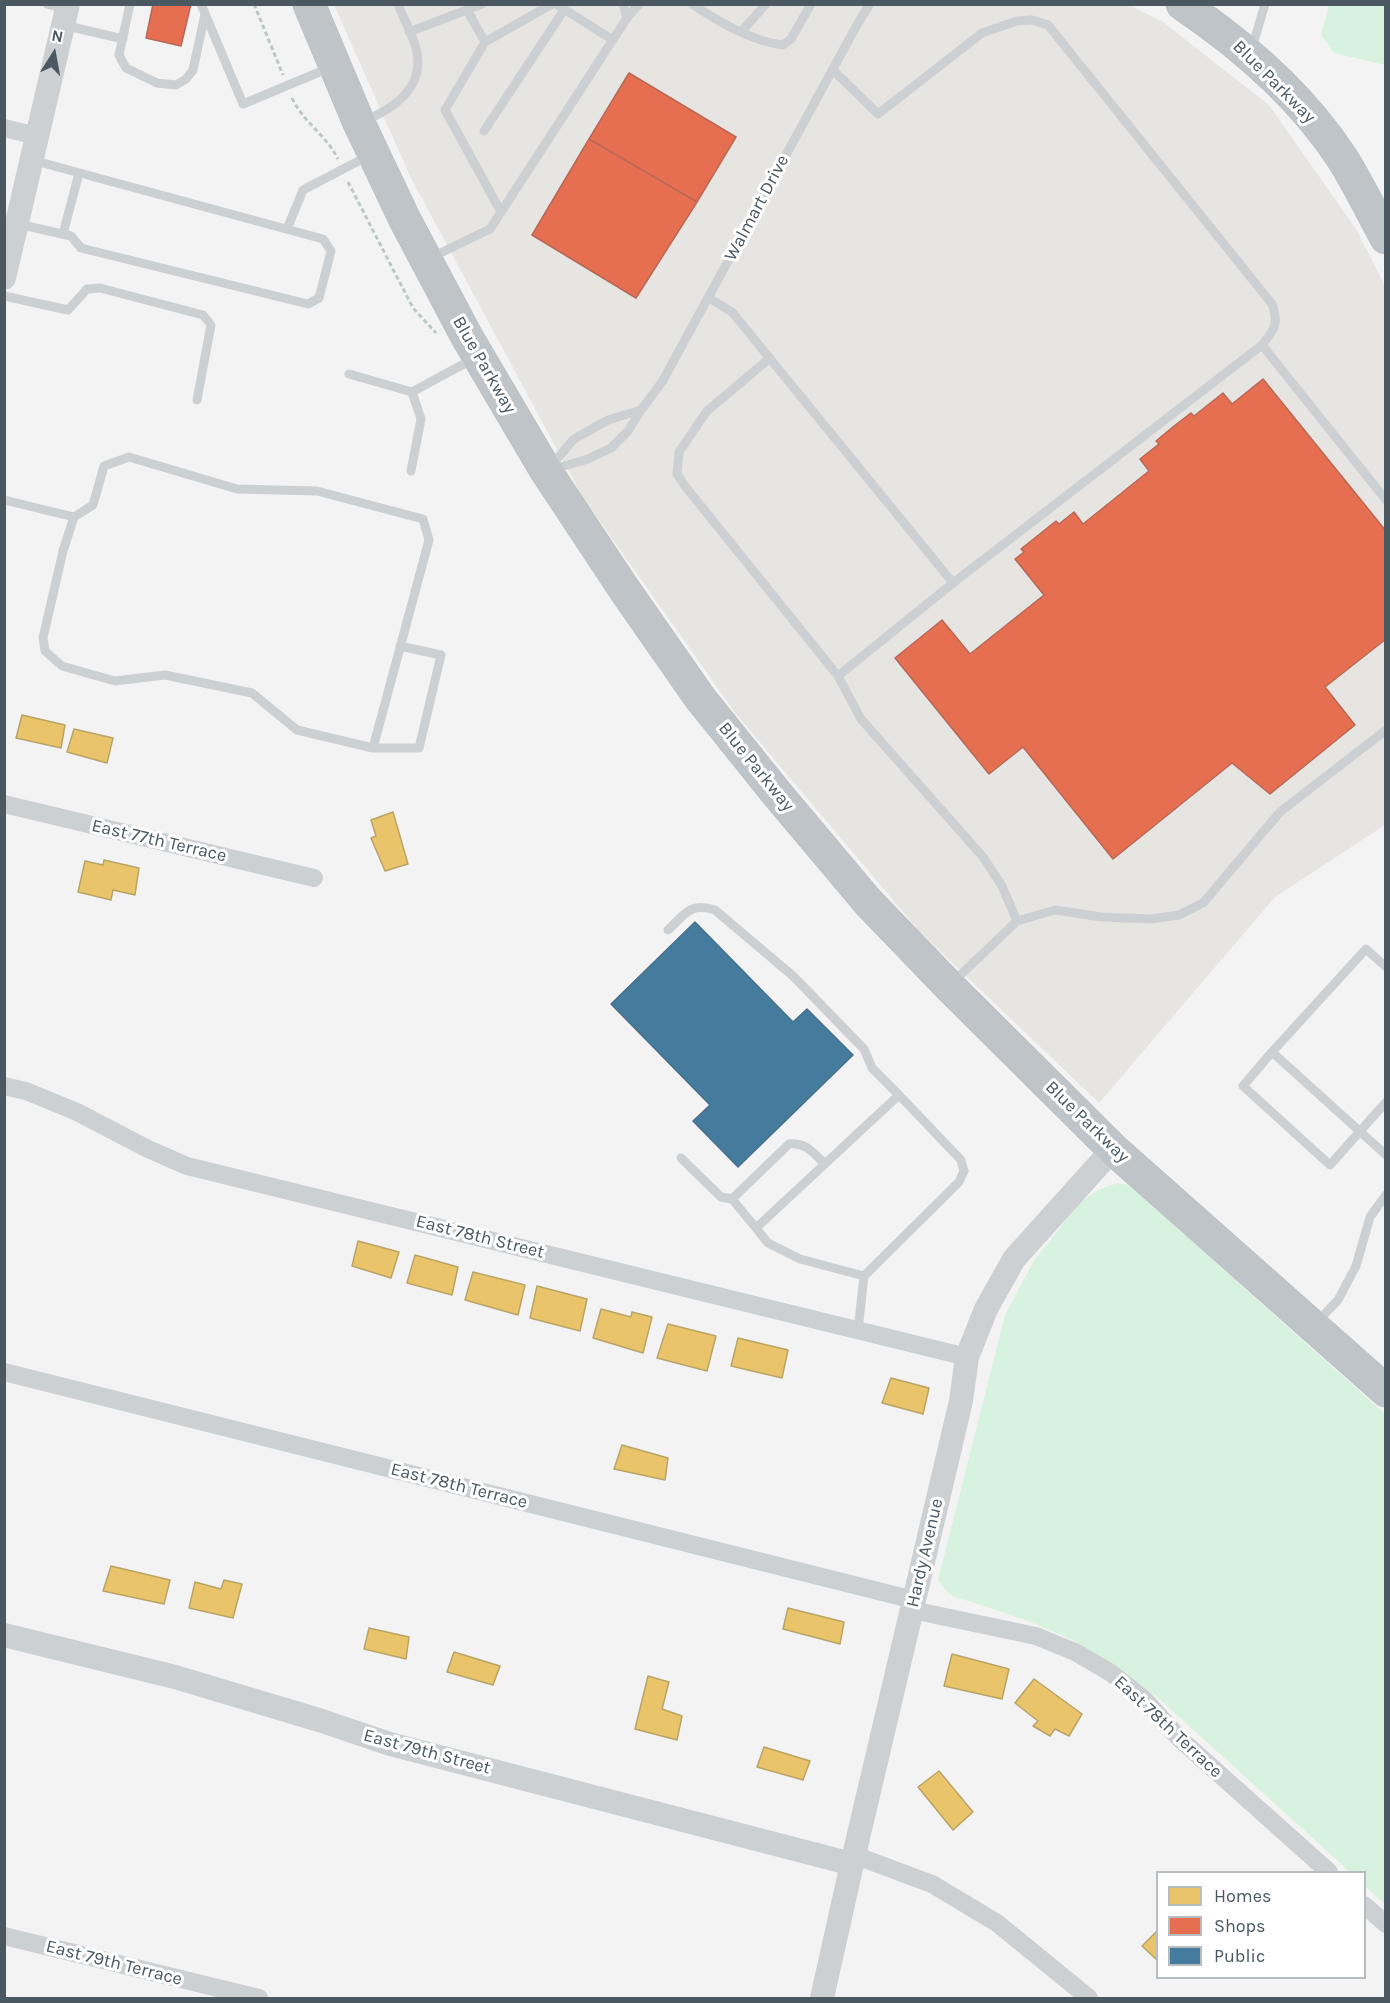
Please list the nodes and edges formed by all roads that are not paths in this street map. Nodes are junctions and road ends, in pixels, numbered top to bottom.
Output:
1 (130, 4) edge
2 (309, 4) edge
3 (398, 4) edge
4 (482, 4) edge
5 (624, 4) edge
6 (639, 4) edge
7 (766, 4) edge
8 (811, 4) edge
9 (870, 4) edge
10 (1182, 4) edge
11 (1265, 4) edge
12 (696, 5) edge
13 (557, 6) edge
14 (203, 9) edge
15 (467, 10) junction
16 (61, 11) edge
17 (627, 18) junction
18 (742, 31) junction
19 (409, 33) junction
20 (123, 39) junction
21 (613, 40) junction
22 (485, 42) junction
23 (1250, 55) junction
24 (335, 66) junction
25 (833, 70) junction
26 (359, 123) junction
27 (4, 128) edge
28 (484, 131) dead end
29 (37, 136) junction
30 (374, 153) junction
31 (32, 160) junction
32 (79, 173) junction
33 (501, 212) junction
34 (17, 224) junction
35 (287, 229) junction
36 (63, 234) junction
37 (1386, 238) edge
38 (427, 260) junction
39 (4, 278) edge
40 (4, 296) edge
41 (709, 298) junction
42 (1262, 345) junction
43 (478, 356) junction
44 (770, 358) junction
45 (350, 374) dead end
46 (412, 392) junction
47 (197, 400) dead end
48 (641, 410) junction
49 (411, 471) dead end
50 (546, 471) junction
51 (4, 500) edge
52 (1386, 500) edge
53 (74, 517) junction
54 (953, 583) junction
55 (400, 646) junction
56 (838, 676) junction
57 (1386, 730) edge
58 (374, 748) junction
59 (4, 804) edge
60 (314, 878) dead end
61 (1017, 921) junction
62 (668, 930) dead end
63 (1386, 967) edge
64 (949, 986) junction
65 (1272, 1052) junction
66 (4, 1086) edge
67 (899, 1095) junction
68 (1386, 1102) edge
69 (1359, 1131) junction
70 (1113, 1149) junction
71 (1386, 1155) edge
72 (681, 1158) dead end
73 (825, 1164) junction
74 (1386, 1195) edge
75 (732, 1199) junction
76 (756, 1228) junction
77 (864, 1276) junction
78 (1313, 1326) junction
79 (858, 1330) junction
80 (967, 1357) junction
81 (4, 1372) edge
82 (1386, 1390) edge
83 (913, 1605) junction
84 (4, 1635) edge
85 (853, 1859) junction
86 (1328, 1871) edge
87 (1366, 1906) edge
88 (1386, 1924) edge
89 (4, 1936) edge
90 (259, 1998) edge
91 (822, 1998) edge
92 (1089, 1998) edge

1 - 20 lane
2 - 24 highway, Blue Parkway
3 - 19 lane
4 - 15 lane
5 - 17 lane
6 - 17 lane
7 - 18 lane
8 - 18 lane
9 - 25 lane, Walmart Drive
10 - 23 highway, Blue Parkway
11 - 23 lane
12 - 18 lane
13 - 21 lane
13 - 22 lane
13 - 28 lane
14 - 20 lane
14 - 24 lane
15 - 19 lane
15 - 22 lane
16 - 20 lane
16 - 29 street
17 - 21 lane
19 - 26 lane
21 - 33 lane
22 - 33 lane
23 - 37 highway, Blue Parkway
24 - 26 highway, Blue Parkway
25 - 41 lane, Walmart Drive
25 - 42 lane
26 - 30 highway, Blue Parkway
27 - 29 street
29 - 31 street
30 - 35 lane
30 - 38 highway, Blue Parkway
31 - 32 lane
31 - 34 street
32 - 35 lane
32 - 36 lane
33 - 38 lane
34 - 36 lane
34 - 39 street
35 - 36 lane
38 - 43 highway, Blue Parkway
40 - 47 lane
41 - 44 lane
41 - 48 lane, Walmart Drive
42 - 52 lane
42 - 54 lane
43 - 46 lane
43 - 50 highway, Blue Parkway
44 - 54 lane
44 - 56 lane
45 - 46 lane
46 - 49 lane
48 - 50 lane
48 - 50 lane, Walmart Drive
50 - 64 highway, Blue Parkway
51 - 53 lane
53 - 55 lane
53 - 58 lane
54 - 56 lane
55 - 58 lane
55 - 58 lane
56 - 61 lane
57 - 61 lane
59 - 60 street, East 77th Terrace
61 - 64 lane
62 - 67 lane
63 - 65 lane
64 - 70 highway, Blue Parkway
65 - 69 lane
65 - 69 lane
66 - 79 street, East 78th Street
67 - 73 lane
67 - 77 lane
68 - 69 lane
69 - 71 lane
70 - 78 highway, Blue Parkway
70 - 80 street, Hardy Avenue
72 - 75 lane
73 - 75 lane
73 - 76 lane
74 - 78 lane
75 - 76 lane
76 - 77 lane
77 - 79 lane
78 - 82 highway, Blue Parkway
79 - 80 street, East 78th Street
80 - 83 street, Hardy Avenue
81 - 83 street, East 78th Terrace
83 - 85 street, Hardy Avenue
83 - 86 street, East 78th Terrace
84 - 85 street, East 79th Street
85 - 91 street, Hardy Avenue
85 - 92 street, East 79th Street
87 - 88 street
89 - 90 street, East 79th Terrace

